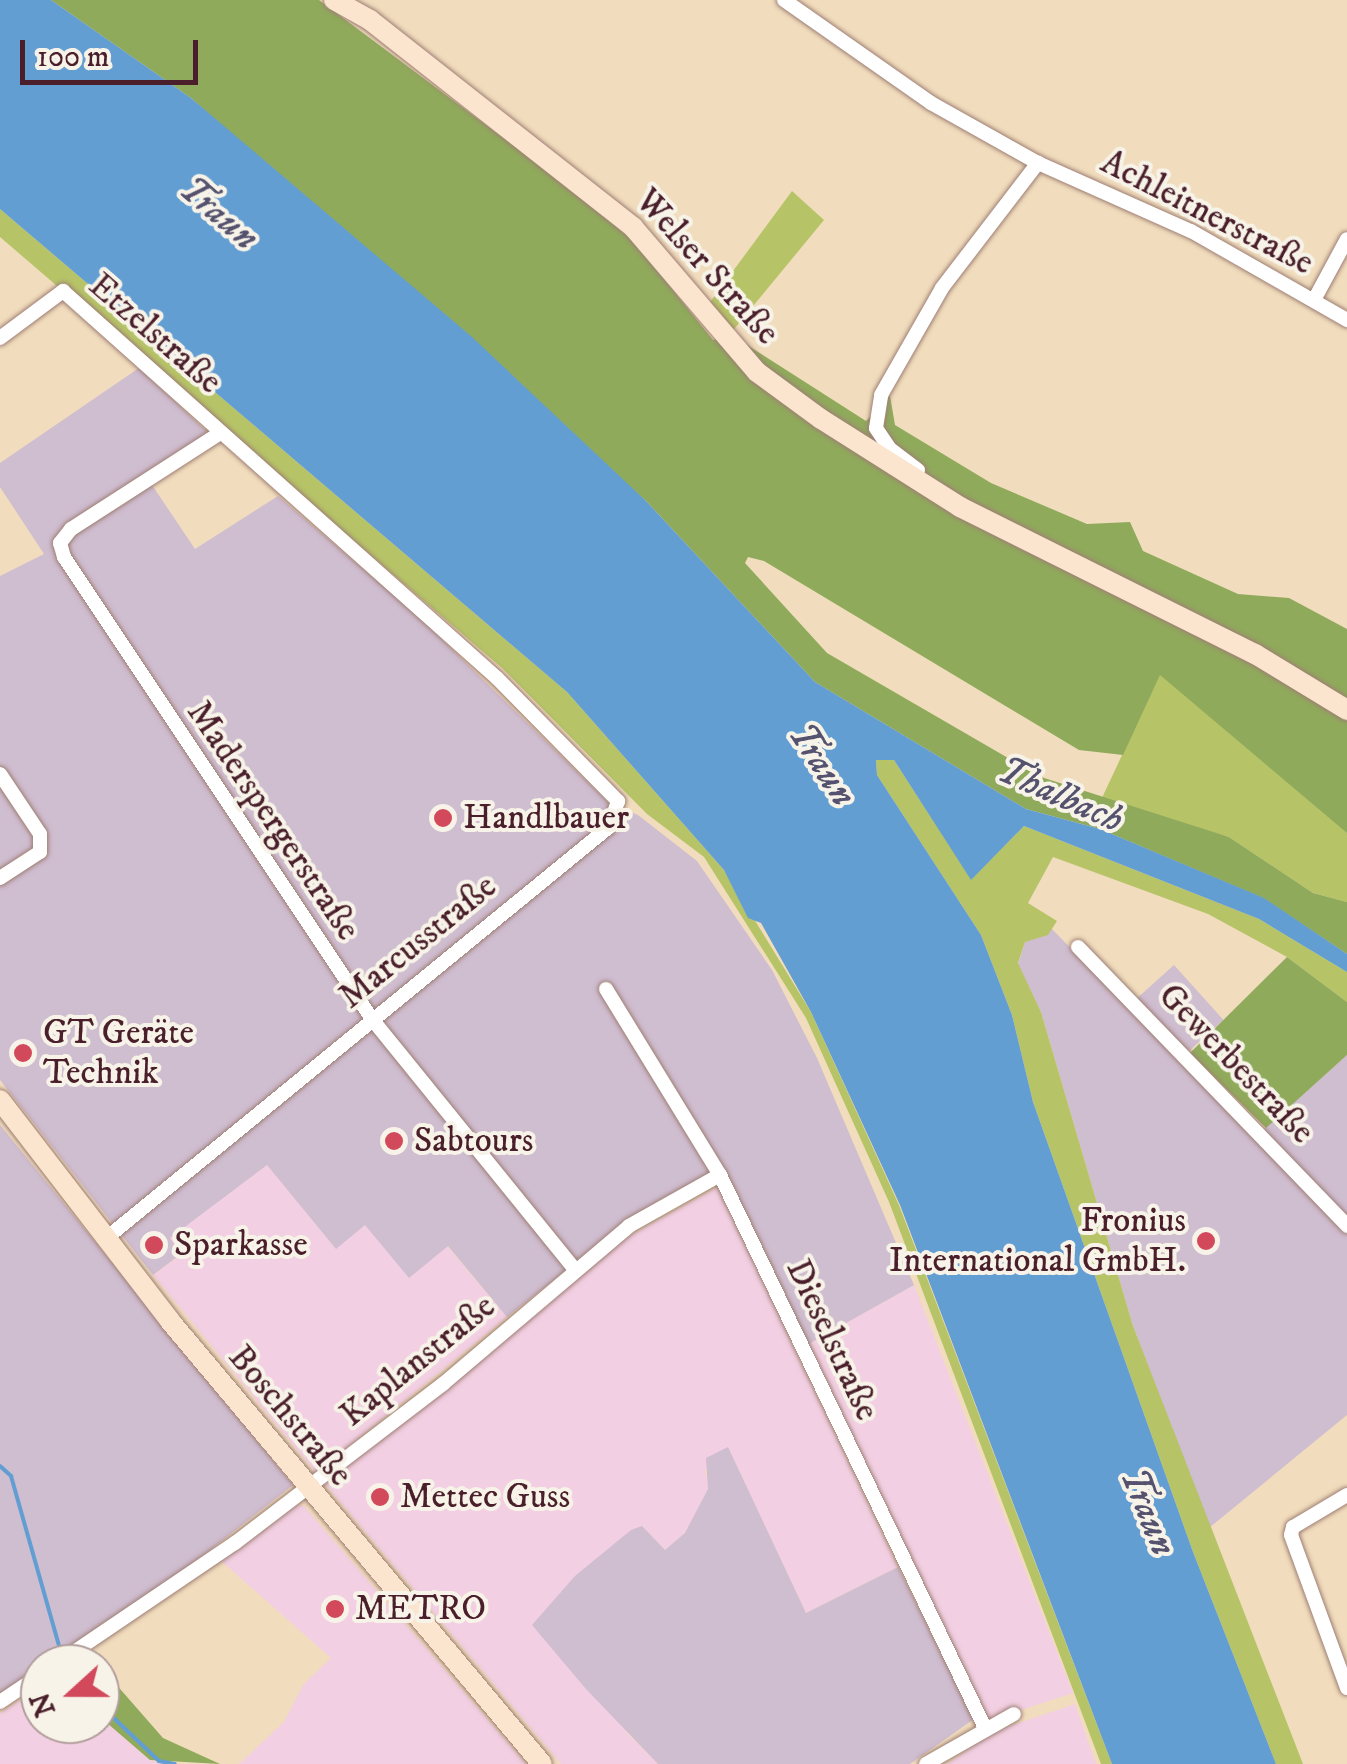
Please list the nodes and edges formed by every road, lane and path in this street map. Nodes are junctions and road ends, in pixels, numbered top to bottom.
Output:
1 (334, 0) edge
2 (784, 0) edge
3 (1038, 163) junction
4 (1347, 239) edge
5 (1314, 300) junction
6 (1347, 320) edge
7 (0, 338) edge
8 (218, 435) junction
9 (960, 507) junction
10 (1347, 710) edge
11 (0, 774) edge
12 (0, 878) edge
13 (1078, 947) dead end
14 (606, 990) dead end
15 (372, 1019) junction
16 (0, 1100) edge
17 (720, 1175) junction
18 (1347, 1226) edge
19 (104, 1240) junction
20 (575, 1270) junction
21 (307, 1487) junction
22 (1347, 1495) edge
23 (84, 1644) edge
24 (1347, 1688) edge
25 (1014, 1714) dead end
26 (984, 1726) junction
27 (542, 1764) edge
28 (926, 1764) edge

1 - 9 main road, Welser Straße
2 - 3 street, Achleitnerstraße
3 - 5 street, Achleitnerstraße
3 - 9 street
4 - 5 street
5 - 6 street, Achleitnerstraße
7 - 8 street, Etzelstraße
8 - 15 street, Maderspergerstraße
8 - 15 street, Marcusstraße
9 - 10 main road, Welser Straße
11 - 12 street
13 - 18 street, Gewerbestraße
14 - 17 street, Dieselstraße
15 - 19 street, Marcusstraße
15 - 20 street, Maderspergerstraße
16 - 19 main road, Boschstraße
17 - 20 street, Kaplanstraße
17 - 26 street, Dieselstraße
19 - 21 main road, Boschstraße
20 - 21 street, Kaplanstraße
21 - 23 street, Kaplanstraße
21 - 27 main road, Boschstraße
22 - 24 street
25 - 26 street
26 - 28 street

